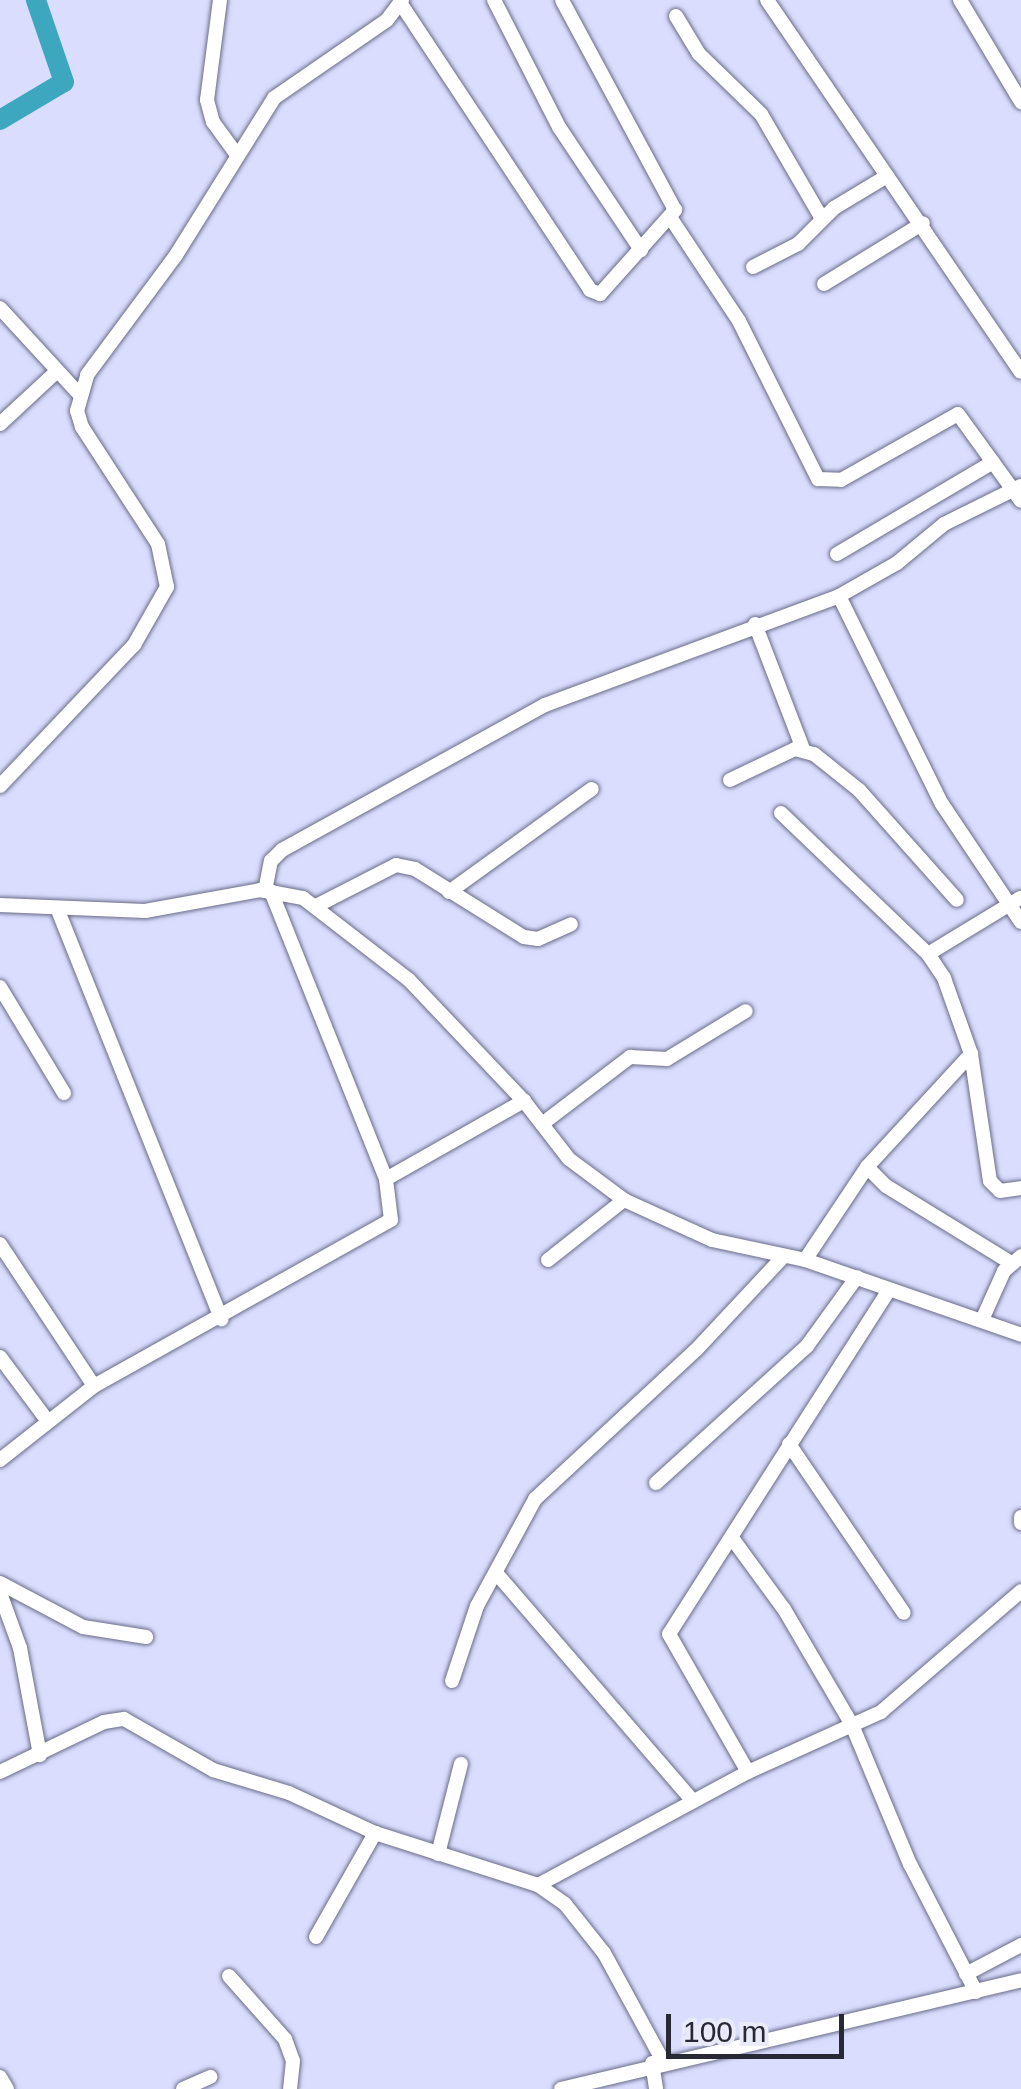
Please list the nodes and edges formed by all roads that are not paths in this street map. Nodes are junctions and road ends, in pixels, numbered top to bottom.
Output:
1 (220, 0) edge
2 (494, 0) edge
3 (562, 0) edge
4 (768, 0) edge
5 (960, 0) edge
6 (402, 4) edge
7 (676, 16) dead end
8 (1021, 102) edge
9 (237, 155) junction
10 (887, 176) junction
11 (822, 219) junction
12 (672, 220) junction
13 (923, 222) junction
14 (641, 250) junction
15 (754, 267) dead end
16 (824, 284) dead end
17 (0, 308) edge
18 (1021, 372) edge
19 (54, 374) junction
20 (79, 394) junction
21 (0, 424) edge
22 (994, 462) junction
23 (1014, 488) edge
24 (1021, 500) edge
25 (837, 554) dead end
26 (839, 596) junction
27 (755, 624) junction
28 (803, 748) junction
29 (730, 780) dead end
30 (0, 786) edge
31 (592, 789) dead end
32 (781, 813) dead end
33 (268, 891) junction
34 (449, 892) junction
35 (957, 900) dead end
36 (1017, 900) edge
37 (0, 905) edge
38 (316, 906) junction
39 (57, 908) junction
40 (1021, 922) edge
41 (571, 924) dead end
42 (928, 954) junction
43 (0, 987) edge
44 (746, 1010) dead end
45 (970, 1054) junction
46 (64, 1093) dead end
47 (524, 1101) junction
48 (542, 1124) junction
49 (867, 1167) junction
50 (386, 1179) junction
51 (1021, 1188) edge
52 (624, 1200) junction
53 (0, 1244) edge
54 (784, 1256) junction
55 (548, 1260) dead end
56 (805, 1260) junction
57 (1016, 1260) edge
58 (857, 1277) junction
59 (889, 1290) junction
60 (221, 1319) junction
61 (982, 1320) junction
62 (1021, 1335) edge
63 (0, 1357) edge
64 (94, 1386) junction
65 (47, 1420) junction
66 (789, 1444) junction
67 (0, 1460) edge
68 (656, 1483) dead end
69 (732, 1538) junction
70 (497, 1574) junction
71 (0, 1583) edge
72 (1021, 1591) edge
73 (0, 1594) edge
74 (904, 1612) dead end
75 (146, 1637) dead end
76 (452, 1681) dead end
77 (852, 1725) junction
78 (40, 1755) junction
79 (461, 1764) dead end
80 (0, 1772) edge
81 (748, 1772) junction
82 (693, 1801) junction
83 (374, 1834) junction
84 (438, 1854) junction
85 (538, 1885) junction
86 (316, 1937) dead end
87 (1021, 1945) edge
88 (966, 1974) junction
89 (229, 1976) dead end
90 (1021, 1980) edge
91 (976, 1992) junction
92 (657, 2062) junction
93 (0, 2077) edge
94 (210, 2077) dead end
95 (7, 2089) edge
96 (183, 2089) edge
97 (290, 2089) edge
98 (561, 2089) edge
99 (656, 2089) edge

1 - 9 street
2 - 14 street
3 - 12 street
4 - 10 street
5 - 8 street
6 - 9 street
6 - 14 street
7 - 11 street
9 - 20 street
10 - 11 street
10 - 13 street
11 - 15 street
12 - 14 street
12 - 22 street
13 - 16 street
13 - 18 street
17 - 19 street
19 - 20 street
19 - 21 street
20 - 30 street
22 - 23 street
22 - 25 street
23 - 24 street
23 - 26 street
26 - 27 street
26 - 36 street
27 - 28 street
27 - 33 street
28 - 29 street
28 - 35 street
31 - 34 street
32 - 42 street
33 - 38 street
33 - 39 street
33 - 50 street
34 - 38 street
34 - 41 street
36 - 40 street
36 - 42 street
37 - 39 street
38 - 47 street
39 - 60 street
42 - 45 street
43 - 46 street
44 - 48 street
45 - 49 street
45 - 51 street
47 - 48 street
47 - 50 street
48 - 52 street
49 - 56 street
49 - 57 street
50 - 60 street
52 - 54 street
52 - 55 street
53 - 64 street
54 - 56 street
54 - 70 street
56 - 58 street
57 - 61 street
58 - 59 street
58 - 68 street
59 - 61 street
59 - 66 street
60 - 64 street
61 - 62 street
63 - 65 street
64 - 65 street
65 - 67 street
66 - 69 street
66 - 74 street
69 - 77 street
69 - 81 street
70 - 76 street
70 - 82 street
71 - 75 street
72 - 77 street
73 - 78 street
77 - 81 street
77 - 88 street
78 - 80 street
78 - 83 street
79 - 84 street
81 - 82 street
82 - 85 street
83 - 84 street
83 - 86 street
84 - 85 street
85 - 92 street
87 - 88 street
88 - 91 street
89 - 97 street
90 - 91 street
91 - 92 street
92 - 98 street
92 - 99 street
93 - 95 street
94 - 96 street

